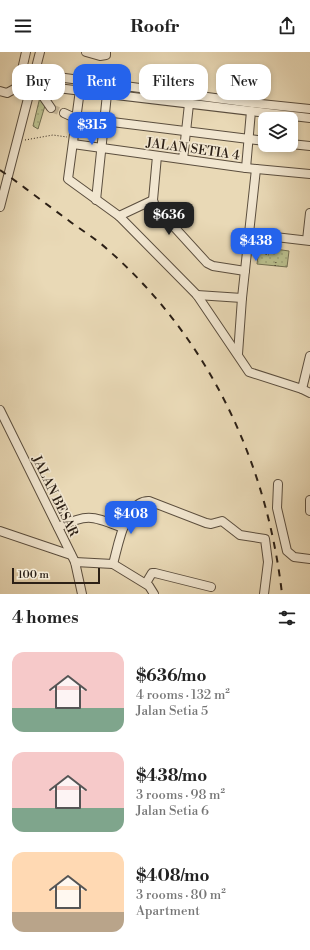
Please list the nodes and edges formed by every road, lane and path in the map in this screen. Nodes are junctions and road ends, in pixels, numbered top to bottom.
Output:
1 (26, 52) edge
2 (40, 52) edge
3 (86, 52) edge
4 (106, 52) edge
5 (23, 64) edge
6 (37, 64) edge
7 (65, 78) edge
8 (12, 90) edge
9 (0, 91) edge
10 (131, 97) edge
11 (29, 100) edge
12 (46, 100) edge
13 (79, 100) edge
14 (106, 100) edge
15 (189, 104) junction
16 (51, 108) tunnel mouth
17 (310, 109) edge
18 (251, 111) junction
19 (64, 113) tunnel mouth
20 (310, 118) edge
21 (77, 119) junction
22 (104, 121) junction
23 (186, 132) junction
24 (248, 139) junction
25 (258, 140) edge
26 (74, 141) junction
27 (16, 144) junction
28 (298, 145) edge
29 (310, 146) edge
30 (101, 148) junction
31 (157, 156) junction
32 (183, 159) junction
33 (246, 168) junction
34 (256, 169) junction
35 (310, 174) edge
36 (96, 200) junction
37 (153, 200) junction
38 (0, 207) edge
39 (310, 213) edge
40 (120, 216) junction
41 (249, 234) junction
42 (309, 241) edge
43 (247, 249) junction
44 (269, 255) dead end
45 (276, 262) dead end
46 (274, 266) dead end
47 (245, 271) junction
48 (197, 295) junction
49 (242, 298) junction
50 (238, 354) junction
51 (310, 356) edge
52 (302, 389) junction
53 (310, 393) edge
54 (0, 410) edge
55 (278, 484) dead end
56 (310, 500) edge
57 (310, 511) edge
58 (58, 527) junction
59 (123, 528) junction
60 (0, 531) edge
61 (73, 558) junction
62 (310, 559) edge
63 (113, 564) junction
64 (146, 583) junction
65 (211, 587) dead end
66 (82, 594) edge
67 (154, 594) edge
68 (264, 594) edge

1 - 5 street
2 - 6 street
3 - 4 street
7 - 17 street
8 - 9 street
10 - 15 street
11 - 27 street
12 - 16 street
13 - 21 street
14 - 22 street
15 - 18 street
15 - 23 street
18 - 20 street
18 - 24 street
19 - 21 street
21 - 26 street
22 - 23 street
22 - 30 street
23 - 24 street
23 - 32 street
24 - 25 street
24 - 33 street
26 - 27 path
26 - 30 street, JALAN SETIA 4
26 - 36 street
27 - 38 street
28 - 29 street
30 - 31 street, JALAN SETIA 4
30 - 36 street
31 - 32 street, JALAN SETIA 4
31 - 37 street
32 - 33 street, JALAN SETIA 4
33 - 34 street, JALAN SETIA 4
34 - 35 street, JALAN SETIA 4
34 - 41 street
36 - 40 street
37 - 40 street
37 - 47 street
39 - 42 street
40 - 48 street
41 - 42 street
41 - 43 street
43 - 44 path
43 - 47 street
45 - 46 path
47 - 49 street
48 - 49 street
48 - 50 street
49 - 50 street
50 - 52 street
51 - 52 street
52 - 53 street
54 - 58 street, JALAN BESAR
55 - 62 street
56 - 57 street
58 - 59 street
58 - 61 street, JALAN BESAR
59 - 63 street
59 - 68 street
60 - 61 street
61 - 63 street
61 - 66 street, JALAN BESAR
63 - 64 street
64 - 65 street
64 - 67 street

